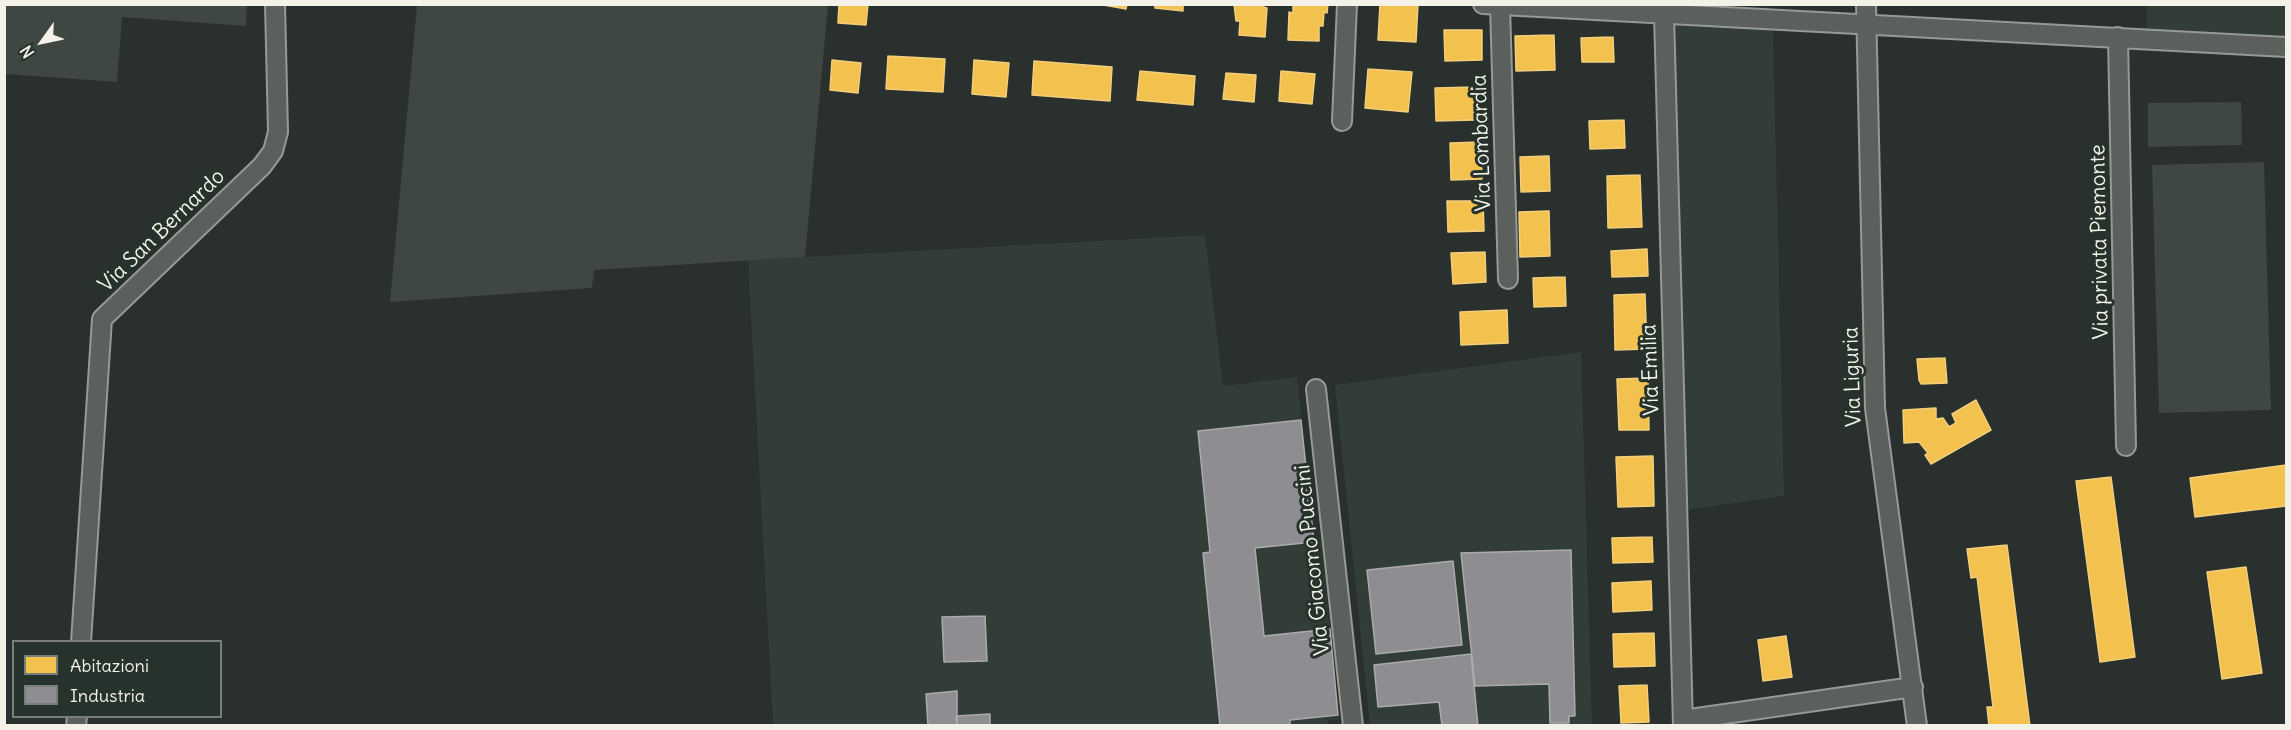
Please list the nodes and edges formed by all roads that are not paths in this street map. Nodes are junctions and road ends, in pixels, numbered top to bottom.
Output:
1 (275, 4) edge
2 (1347, 4) edge
3 (1866, 4) edge
4 (1492, 5) edge
5 (1699, 10) edge
6 (1664, 14) junction
7 (1866, 24) junction
8 (2118, 37) junction
9 (2286, 47) edge
10 (1342, 121) dead end
11 (1508, 279) dead end
12 (1317, 389) dead end
13 (2126, 446) dead end
14 (81, 640) edge
15 (1912, 687) junction
16 (1683, 723) edge
17 (1353, 726) edge
18 (1917, 726) edge

1 - 14 street, Via San Bernardo
2 - 10 street
3 - 7 street, Via Liguria
4 - 6 street
4 - 11 street, Via Lombardia
5 - 6 street
5 - 7 street
6 - 16 street, Via Emilia
7 - 8 street
7 - 15 street, Via Liguria
8 - 9 street
8 - 13 street, Via privata Piemonte
12 - 17 street, Via Giacomo Puccini
15 - 16 street
15 - 18 street, Via Liguria

